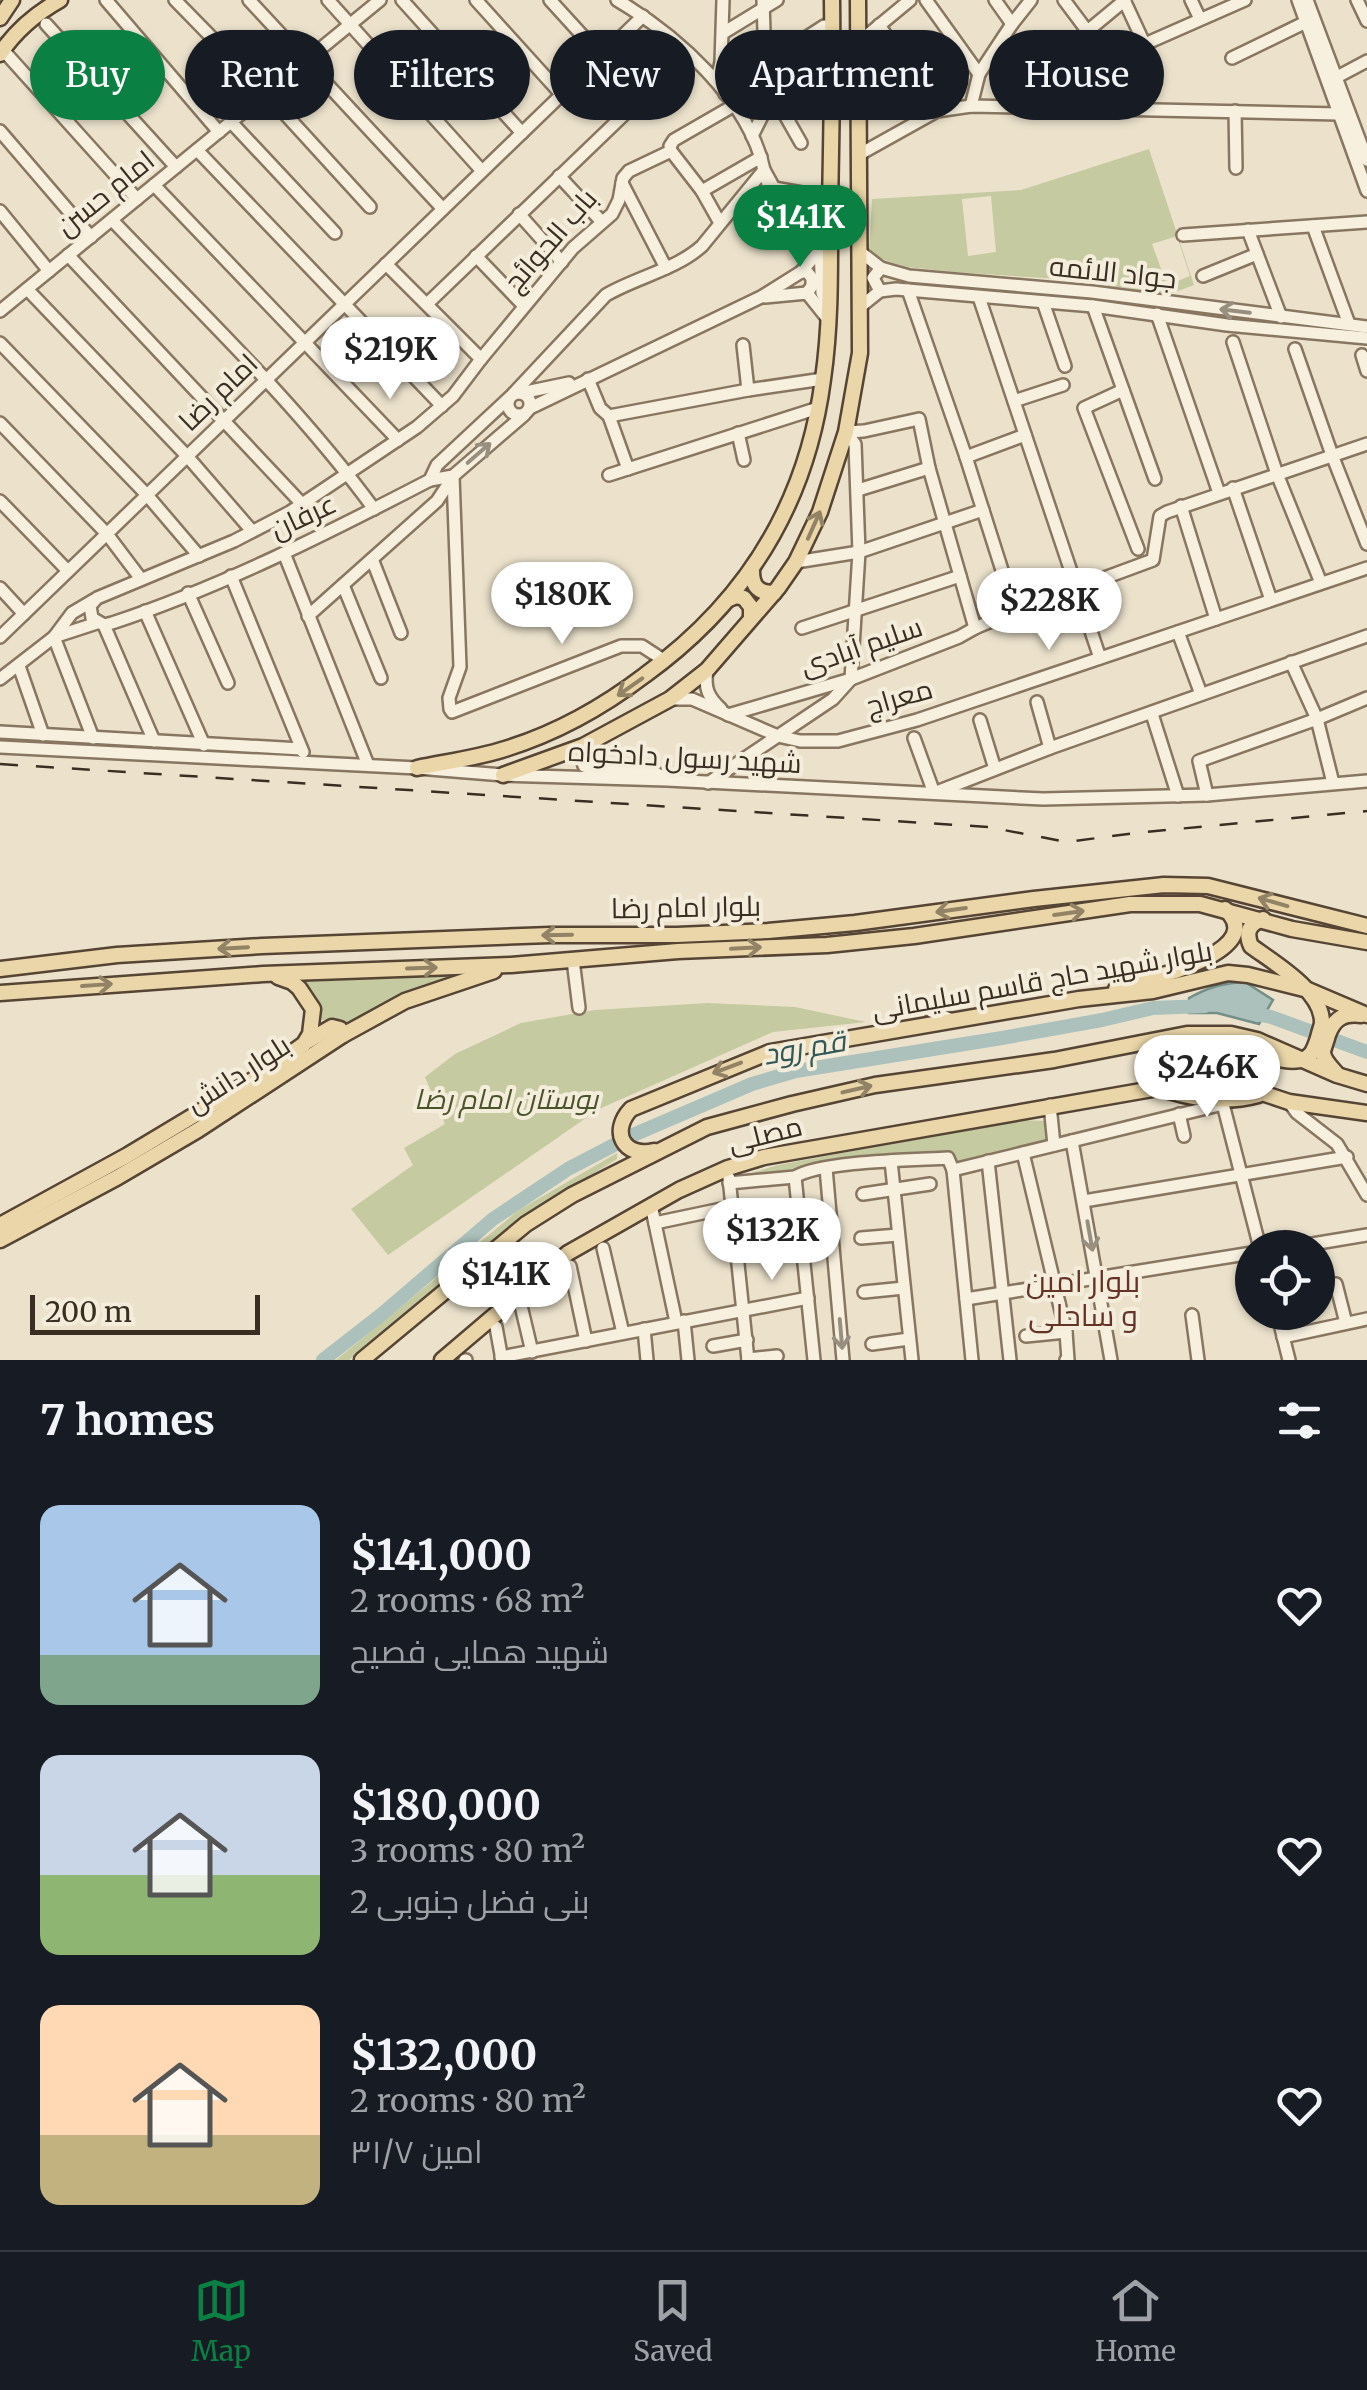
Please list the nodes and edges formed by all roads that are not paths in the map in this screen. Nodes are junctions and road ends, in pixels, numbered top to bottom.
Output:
1 (12, 0) edge
2 (29, 0) edge
3 (60, 0) edge
4 (106, 0) edge
5 (175, 0) edge
6 (249, 0) edge
7 (328, 0) edge
8 (380, 0) edge
9 (402, 0) edge
10 (476, 0) edge
11 (550, 0) edge
12 (617, 0) edge
13 (776, 0) edge
14 (832, 0) edge
15 (910, 0) edge
16 (926, 0) edge
17 (995, 0) edge
18 (1032, 0) edge
19 (1064, 0) edge
20 (1125, 0) edge
21 (1191, 0) edge
22 (1244, 0) edge
23 (1298, 0) edge
24 (1307, 0) edge
25 (1356, 0) edge
26 (859, 1) edge
27 (721, 2) edge
28 (763, 4) edge
29 (45, 16) junction
30 (643, 16) junction
31 (0, 18) edge
32 (1200, 19) junction
33 (1367, 21) edge
34 (1306, 22) junction
35 (350, 24) junction
36 (1012, 24) junction
37 (824, 26) dead end
38 (879, 26) junction
39 (204, 30) edge
40 (278, 30) edge
41 (577, 30) edge
42 (628, 30) edge
43 (664, 30) edge
44 (723, 30) edge
45 (727, 30) edge
46 (763, 30) edge
47 (818, 30) edge
48 (858, 30) edge
49 (874, 30) edge
50 (882, 30) edge
51 (1086, 30) edge
52 (1090, 30) edge
53 (1139, 30) edge
54 (1164, 34) edge
55 (334, 37) edge
56 (1, 52) edge
57 (1232, 58) dead end
58 (695, 59) edge
59 (1367, 61) edge
60 (979, 74) junction
61 (1337, 78) junction
62 (714, 79) edge
63 (550, 82) edge
64 (334, 91) edge
65 (550, 105) edge
66 (971, 106) junction
67 (1235, 111) junction
68 (1339, 114) junction
69 (715, 116) edge
70 (234, 120) edge
71 (290, 120) edge
72 (617, 120) edge
73 (742, 120) edge
74 (760, 120) edge
75 (788, 120) edge
76 (859, 120) edge
77 (231, 122) junction
78 (0, 131) edge
79 (219, 132) junction
80 (522, 133) junction
81 (752, 136) junction
82 (801, 143) dead end
83 (197, 150) junction
84 (670, 151) junction
85 (860, 154) junction
86 (1367, 160) edge
87 (762, 163) junction
88 (176, 167) junction
89 (1236, 168) dead end
90 (482, 171) junction
91 (559, 176) junction
92 (831, 177) junction
93 (622, 183) junction
94 (154, 185) junction
95 (702, 191) junction
96 (1367, 191) edge
97 (804, 193) junction
98 (137, 198) junction
99 (370, 208) dead end
100 (442, 210) junction
101 (0, 211) edge
102 (520, 214) junction
103 (797, 215) junction
104 (112, 220) junction
105 (602, 222) junction
106 (1367, 222) edge
107 (720, 223) junction
108 (1313, 226) junction
109 (1248, 230) junction
110 (335, 233) dead end
111 (1184, 235) dead end
112 (91, 236) junction
113 (820, 250) junction
114 (859, 250) junction
115 (1257, 254) junction
116 (68, 255) junction
117 (476, 256) junction
118 (562, 262) junction
119 (386, 264) junction
120 (666, 268) junction
121 (881, 268) junction
122 (49, 271) junction
123 (801, 272) junction
124 (1203, 276) dead end
125 (27, 289) junction
126 (908, 290) junction
127 (880, 291) junction
128 (807, 292) junction
129 (761, 297) junction
130 (979, 297) junction
131 (1044, 302) junction
132 (344, 304) junction
133 (426, 304) junction
134 (524, 306) junction
135 (1093, 306) junction
136 (860, 307) junction
137 (0, 311) edge
138 (828, 312) junction
139 (1157, 314) junction
140 (1281, 317) junction
141 (1348, 324) junction
142 (1367, 326) edge
143 (1367, 338) edge
144 (0, 342) edge
145 (305, 342) junction
146 (1233, 342) dead end
147 (744, 345) dead end
148 (1295, 349) dead end
149 (1362, 355) dead end
150 (481, 359) junction
151 (1066, 366) dead end
152 (1367, 370) edge
153 (588, 379) junction
154 (823, 379) junction
155 (266, 380) junction
156 (1064, 385) dead end
157 (748, 390) junction
158 (1124, 390) junction
159 (515, 394) junction
160 (1014, 401) junction
161 (442, 406) junction
162 (818, 408) junction
163 (527, 411) junction
164 (609, 416) junction
165 (224, 420) junction
166 (0, 423) edge
167 (846, 432) junction
168 (738, 434) junction
169 (1025, 435) junction
170 (398, 440) junction
171 (1367, 444) edge
172 (187, 456) junction
173 (1332, 456) junction
174 (966, 457) junction
175 (744, 460) dead end
176 (929, 468) junction
177 (628, 469) junction
178 (1278, 474) junction
179 (349, 475) junction
180 (609, 475) dead end
181 (453, 476) junction
182 (1155, 478) dead end
183 (430, 480) junction
184 (1233, 488) junction
185 (858, 490) junction
186 (1219, 493) junction
187 (148, 494) junction
188 (0, 501) edge
189 (302, 504) junction
190 (1181, 506) junction
191 (374, 509) junction
192 (983, 510) junction
193 (945, 521) junction
194 (252, 531) junction
195 (107, 534) junction
196 (1367, 544) edge
197 (1138, 548) dead end
198 (859, 552) junction
199 (284, 553) junction
200 (199, 556) junction
201 (372, 559) junction
202 (796, 562) junction
203 (1367, 568) edge
204 (68, 571) junction
205 (752, 571) junction
206 (230, 576) junction
207 (960, 576) junction
208 (141, 579) junction
209 (1322, 584) junction
210 (343, 585) junction
211 (0, 588) edge
212 (1077, 589) junction
213 (188, 593) junction
214 (774, 593) junction
215 (98, 598) junction
216 (728, 599) junction
217 (1271, 600) junction
218 (856, 609) junction
219 (144, 611) junction
220 (1015, 611) junction
221 (24, 614) junction
222 (308, 616) junction
223 (751, 618) junction
224 (1216, 619) junction
225 (97, 620) junction
226 (802, 628) dead end
227 (975, 628) junction
228 (1178, 632) junction
229 (400, 634) dead end
230 (1367, 636) edge
231 (0, 637) edge
232 (54, 637) junction
233 (1100, 658) junction
234 (666, 661) junction
235 (1291, 662) junction
236 (18, 666) junction
237 (707, 670) junction
238 (381, 678) dead end
239 (850, 679) junction
240 (0, 680) edge
241 (228, 683) dead end
242 (1200, 694) junction
243 (670, 698) junction
244 (1367, 698) edge
245 (1037, 702) dead end
246 (1152, 714) junction
247 (728, 716) junction
248 (1317, 719) junction
249 (980, 720) dead end
250 (0, 732) edge
251 (43, 736) junction
252 (778, 736) junction
253 (94, 738) junction
254 (914, 738) dead end
255 (154, 740) junction
256 (594, 740) junction
257 (204, 745) junction
258 (0, 747) edge
259 (1050, 748) junction
260 (301, 749) junction
261 (307, 762) junction
262 (368, 765) junction
263 (416, 768) junction
264 (994, 769) junction
265 (503, 774) junction
266 (667, 780) junction
267 (1367, 780) edge
268 (708, 783) junction
269 (1333, 784) junction
270 (934, 793) junction
271 (1207, 795) junction
272 (1178, 796) junction
273 (1225, 909) junction
274 (1263, 919) junction
275 (1367, 926) edge
276 (1367, 942) edge
277 (573, 960) junction
278 (511, 965) junction
279 (18, 967) junction
280 (0, 970) edge
281 (262, 974) junction
282 (45, 988) junction
283 (1308, 990) junction
284 (0, 993) edge
285 (1086, 998) junction
286 (579, 1008) dead end
287 (931, 1010) dead end
288 (1367, 1016) edge
289 (952, 1020) junction
290 (1326, 1026) junction
291 (343, 1035) junction
292 (304, 1044) junction
293 (1135, 1044) junction
294 (1314, 1053) junction
295 (1204, 1080) junction
296 (1235, 1084) junction
297 (1367, 1084) edge
298 (1156, 1087) junction
299 (1260, 1094) junction
300 (1226, 1101) junction
301 (1290, 1102) junction
302 (1050, 1105) junction
303 (1367, 1113) edge
304 (1179, 1114) junction
305 (1184, 1136) dead end
306 (1072, 1140) junction
307 (1054, 1145) junction
308 (627, 1148) junction
309 (664, 1149) junction
310 (1023, 1152) junction
311 (1346, 1158) junction
312 (988, 1161) junction
313 (891, 1162) junction
314 (826, 1168) junction
315 (953, 1170) junction
316 (728, 1176) junction
317 (1242, 1176) junction
318 (795, 1177) junction
319 (602, 1180) junction
320 (930, 1184) dead end
321 (894, 1190) junction
322 (863, 1194) dead end
323 (1367, 1195) edge
324 (1084, 1202) junction
325 (651, 1205) junction
326 (732, 1207) junction
327 (655, 1223) junction
328 (0, 1225) edge
329 (1256, 1230) edge
330 (1367, 1234) edge
331 (898, 1235) junction
332 (861, 1238) dead end
333 (0, 1240) edge
334 (1335, 1240) edge
335 (802, 1247) junction
336 (604, 1248) dead end
337 (772, 1251) dead end
338 (1235, 1256) edge
339 (570, 1266) dead end
340 (1097, 1278) junction
341 (1336, 1284) dead end
342 (1054, 1285) junction
343 (904, 1288) junction
344 (864, 1292) dead end
345 (518, 1293) junction
346 (1002, 1293) junction
347 (808, 1298) junction
348 (966, 1299) junction
349 (744, 1309) junction
350 (1192, 1315) dead end
351 (1367, 1319) edge
352 (680, 1322) junction
353 (1346, 1323) junction
354 (496, 1327) dead end
355 (644, 1329) junction
356 (1281, 1330) edge
357 (1066, 1332) junction
358 (622, 1333) junction
359 (1026, 1336) dead end
360 (1283, 1337) junction
361 (909, 1339) junction
362 (586, 1340) junction
363 (746, 1340) junction
364 (872, 1344) dead end
365 (559, 1346) junction
366 (713, 1346) dead end
367 (532, 1352) junction
368 (777, 1356) dead end
369 (502, 1359) edge
370 (362, 1360) edge
371 (442, 1360) edge
372 (560, 1360) edge
373 (647, 1360) edge
374 (688, 1360) edge
375 (748, 1360) edge
376 (814, 1360) edge
377 (843, 1360) edge
378 (912, 1360) edge
379 (972, 1360) edge
380 (1010, 1360) edge
381 (1067, 1360) edge
382 (1111, 1360) edge
383 (1198, 1360) edge
384 (1289, 1360) edge

1 - 31 main road
2 - 29 main road
3 - 29 main road
4 - 79 street
5 - 39 street
6 - 40 street
7 - 35 street
8 - 35 street, امام حسن
9 - 80 street
10 - 63 street
11 - 41 street
12 - 30 street
13 - 28 street
14 - 92 main road
15 - 38 street
16 - 60 street
17 - 36 street
18 - 36 street
19 - 51 street
20 - 52 street
20 - 53 street
21 - 32 street
22 - 32 street
23 - 34 street
24 - 61 street
25 - 33 street
26 - 48 main road
27 - 44 street
28 - 45 street
28 - 46 street
29 - 56 main road
29 - 88 street
30 - 42 street, امام رضا
30 - 43 street
32 - 54 street
34 - 57 street
34 - 68 street
35 - 55 street, امام حسن
35 - 90 street
36 - 60 street
37 - 47 street
38 - 49 street
38 - 50 street
56 - 98 street
58 - 62 street
59 - 61 street
60 - 66 street
61 - 86 street
64 - 100 street
65 - 80 street, امام رضا
66 - 67 street
66 - 85 street
67 - 68 street
67 - 89 street
68 - 96 street
69 - 84 street, باب الحوائج
70 - 77 street, امام حسن
71 - 99 street
72 - 91 street
73 - 81 street
74 - 81 street
75 - 82 street
76 - 85 main road
77 - 79 street, امام حسن
77 - 110 street
78 - 112 street
79 - 83 street, امام حسن
80 - 90 street, امام رضا
81 - 87 street
83 - 88 street, امام حسن
83 - 132 street
84 - 93 street, باب الحوائج
84 - 95 street
85 - 114 main road
87 - 95 street
87 - 97 street
87 - 103 street
87 - 107 street, عرفان
88 - 94 street, امام حسن
90 - 100 street, امام رضا
91 - 102 street
91 - 105 street
92 - 97 street
92 - 138 main road
93 - 105 street, باب الحوائج
93 - 120 street
94 - 98 street, امام حسن
94 - 145 street
95 - 107 street
97 - 103 street
97 - 103 street
98 - 104 street, امام حسن
100 - 119 street, امام رضا
101 - 122 street
102 - 117 street
102 - 118 street
103 - 113 street
104 - 112 street, امام حسن
104 - 155 street
105 - 118 street, باب الحوائج
106 - 108 street
107 - 120 street, عرفان
108 - 109 street
108 - 141 street
109 - 111 street
109 - 115 street
112 - 116 street, امام حسن
113 - 123 street
113 - 138 street
114 - 121 street, جواد الائمه
114 - 136 main road
115 - 124 street
115 - 140 street
116 - 122 street, امام حسن
116 - 165 street
117 - 133 street
117 - 134 street
118 - 134 street, باب الحوائج
119 - 132 street, امام رضا
119 - 133 street
120 - 159 street, عرفان
121 - 127 street
140 -> 121 street, جواد الائمه
122 - 125 street, امام حسن
123 - 128 street
123 - 129 street
125 - 137 street, امام حسن
125 - 172 street
126 - 127 street, جواد الائمه
126 - 130 street, جواد الائمه
126 - 174 street
127 - 136 street
128 - 129 street
128 - 138 street
129 - 153 street
130 - 131 street, جواد الائمه
130 - 160 street
131 - 135 street, جواد الائمه
131 - 151 street
132 - 145 street, امام رضا
132 - 161 street
133 - 150 street
134 - 150 street, باب الحوائج
135 - 139 street, جواد الائمه
135 - 158 street
136 - 167 main road
138 - 154 main road
139 - 143 street, جواد الائمه
139 - 186 street
140 - 141 street, جواد الائمه
141 - 142 street, جواد الائمه
144 - 187 street
145 - 155 street, امام رضا
145 - 170 street
146 - 178 street
147 - 157 street
148 - 173 street
149 - 152 street
150 - 161 street, باب الحوائج
153 - 159 street
153 - 163 street
153 - 164 street
154 - 157 street
154 - 162 main road
155 - 165 street, امام رضا
155 - 179 street
156 - 160 street
157 - 164 street
158 - 182 street
158 - 197 street
159 - 163 street
159 - 163 street
159 - 183 street, عرفان
160 - 169 street
161 - 170 street, باب الحوائج
162 - 168 street
162 - 205 main road
181 -> 163 street
164 - 177 street
165 - 172 street, امام رضا
165 - 189 street
166 - 195 street
167 - 176 street
167 - 185 street
202 -> 167 main road
168 - 175 street
168 - 177 street
169 - 174 street
169 - 212 street
170 - 179 street, باب الحوائج
171 - 173 street
172 - 187 street, امام رضا
172 - 194 street
173 - 178 street
173 - 196 street
174 - 192 street
176 - 185 street
176 - 193 street
177 - 180 street
178 - 184 street
178 - 209 street
179 - 189 street, باب الحوائج
179 - 191 street
181 - 183 street
181 - 201 street
181 - 234 street
183 - 191 street, عرفان
184 - 186 street
184 - 217 street
185 - 198 street
186 - 190 street
187 - 195 street, امام رضا
187 - 200 street
188 - 204 street
189 - 194 street, باب الحوائج
190 - 212 street, سلیم آبادی
190 - 224 street
191 - 199 street, عرفان
192 - 193 street
192 - 220 street
193 - 198 street
193 - 207 street
194 - 200 street, باب الحوائج
195 - 204 street, امام رضا
195 - 208 street
198 - 202 street
198 - 218 street
199 - 206 street, عرفان
199 - 222 street
200 - 208 street, باب الحوائج
201 - 210 street
201 - 229 street
202 - 214 main road
203 - 209 street, معراج
204 - 221 street, امام رضا
205 - 214 main road
205 - 216 main road
206 - 213 street, عرفان
206 - 260 street
207 - 218 street
207 - 227 street
208 - 215 street, باب الحوائج
209 - 217 street, معراج
210 - 222 street
210 - 238 street
211 - 221 street
212 - 220 street, سلیم آبادی
212 - 233 street
213 - 219 street, عرفان
213 - 241 street
214 - 223 main road
215 - 225 street
215 - 232 street, باب الحوائج
216 - 223 main road
216 - 234 main road
217 - 224 street, معراج
218 - 226 street
218 - 239 street
219 - 225 street, عرفان
219 - 257 street
220 - 227 street, سلیم آبادی
221 - 231 street, امام رضا
222 - 262 street
223 - 237 main road
224 - 228 street, معراج
225 - 232 street, عرفان
225 - 255 street
227 - 239 street, سلیم آبادی
228 - 233 street, معراج
228 - 242 street
230 - 235 street
232 - 236 street, باب الحوائج
232 - 253 street
233 - 252 street, معراج
234 -> 263 main road
235 - 242 street
235 - 248 street
236 - 240 street, باب الحوائج
236 - 251 street
237 - 243 main road
237 - 247 street
239 - 247 street, سلیم آبادی
239 - 252 street
242 - 246 street
243 - 247 street, معراج
243 - 256 main road
244 - 248 street
245 - 259 street
246 - 259 street
246 - 272 street
247 - 252 street, معراج
248 - 269 street
248 - 271 street
249 - 264 street
250 - 251 street
251 - 253 street
252 - 268 street
253 - 255 street
254 - 270 street
255 - 257 street
256 - 265 main road
256 - 266 street
257 - 260 street
258 - 261 street, شهید رسول دادخواه
259 - 264 street
260 - 261 street
261 - 262 street, شهید رسول دادخواه
262 - 263 street, شهید رسول دادخواه
263 - 265 street, شهید رسول دادخواه
264 - 270 street
265 - 266 street, شهید رسول دادخواه
266 - 268 street, شهید رسول دادخواه
267 - 269 street, شهید رسول دادخواه
268 - 270 street, شهید رسول دادخواه
269 - 271 street, شهید رسول دادخواه
270 - 272 street, شهید رسول دادخواه
271 - 272 street, شهید رسول دادخواه
273 - 274 main road, بلوار امام رضا
277 -> 273 main road, بلوار امام رضا
273 - 285 main road
274 - 276 main road, بلوار امام رضا
274 - 283 main road
275 -> 279 main road, بلوار امام رضا
277 - 278 main road, بلوار امام رضا
277 - 286 street
281 -> 278 main road, بلوار امام رضا
278 - 291 main road, بلوار دانش
279 - 280 main road, بلوار امام رضا
279 - 282 main road
282 -> 281 main road, بلوار امام رضا
281 - 292 main road, بلوار دانش
282 - 284 main road, بلوار امام رضا
283 - 285 main road, بلوار شهید حاج قاسم سلیمانی
283 - 288 main road, بلوار شهید حاج قاسم سلیمانی
283 - 290 main road
285 - 289 main road, بلوار شهید حاج قاسم سلیمانی
287 - 289 street
288 - 290 main road
289 -> 308 main road, بلوار شهید حاج قاسم سلیمانی
290 - 294 main road
291 - 292 main road
291 - 333 main road, بلوار دانش
292 - 328 main road, بلوار دانش
293 - 294 main road
293 - 295 main road
309 -> 293 main road
294 - 296 main road
294 - 297 main road
295 - 296 main road, مصلی
295 - 298 main road, مصلی
296 - 299 main road, مصلی
296 - 300 main road
298 - 300 main road
298 - 302 main road, مصلی
299 - 300 main road
299 - 301 main road, مصلی
300 - 304 street
300 - 317 street
301 - 303 main road, مصلی
301 - 311 street
302 - 307 street
302 - 316 main road, مصلی
304 - 305 street
304 - 306 street
306 - 307 street
306 - 324 street
307 - 310 street
308 - 309 main road
308 - 319 main road
309 - 319 main road
310 - 312 street
310 - 342 street
311 - 317 street
311 - 323 street
312 - 315 street
312 - 346 street
313 - 314 street
313 - 315 street
313 - 321 street
314 - 318 street
314 -> 377 street
315 - 348 street
316 - 318 street
316 - 325 main road, مصلی
316 - 326 street
317 - 324 street
317 - 329 street
318 - 335 street
319 - 370 main road
320 - 321 street
321 - 322 street
321 - 331 street
324 -> 340 street
325 - 327 street
325 - 345 main road, مصلی
326 - 327 street
326 - 349 street
327 - 352 street
330 - 334 street
331 - 332 street
331 - 343 street
335 - 337 street
335 - 347 street
336 - 358 street
338 - 340 street
339 - 362 street
340 - 342 street
340 - 382 street
341 - 353 street
342 - 346 street
342 - 357 street
343 - 344 street
343 - 361 street
345 - 367 street
345 - 371 main road, مصلی
346 - 348 street
346 - 380 street
347 - 349 street
347 - 376 street
348 - 379 street
349 - 352 street
349 - 363 street
350 - 383 street
351 - 353 street
352 - 355 street
352 - 374 street
353 - 360 street
354 - 369 street
355 - 358 street
355 - 373 street
356 - 360 street
357 - 359 street
357 - 381 street
358 - 362 street
360 - 384 street
361 - 364 street
361 - 378 street
362 - 365 street
363 - 366 street
363 - 375 street
365 - 367 street
365 - 372 street
367 - 369 street
368 - 375 street

